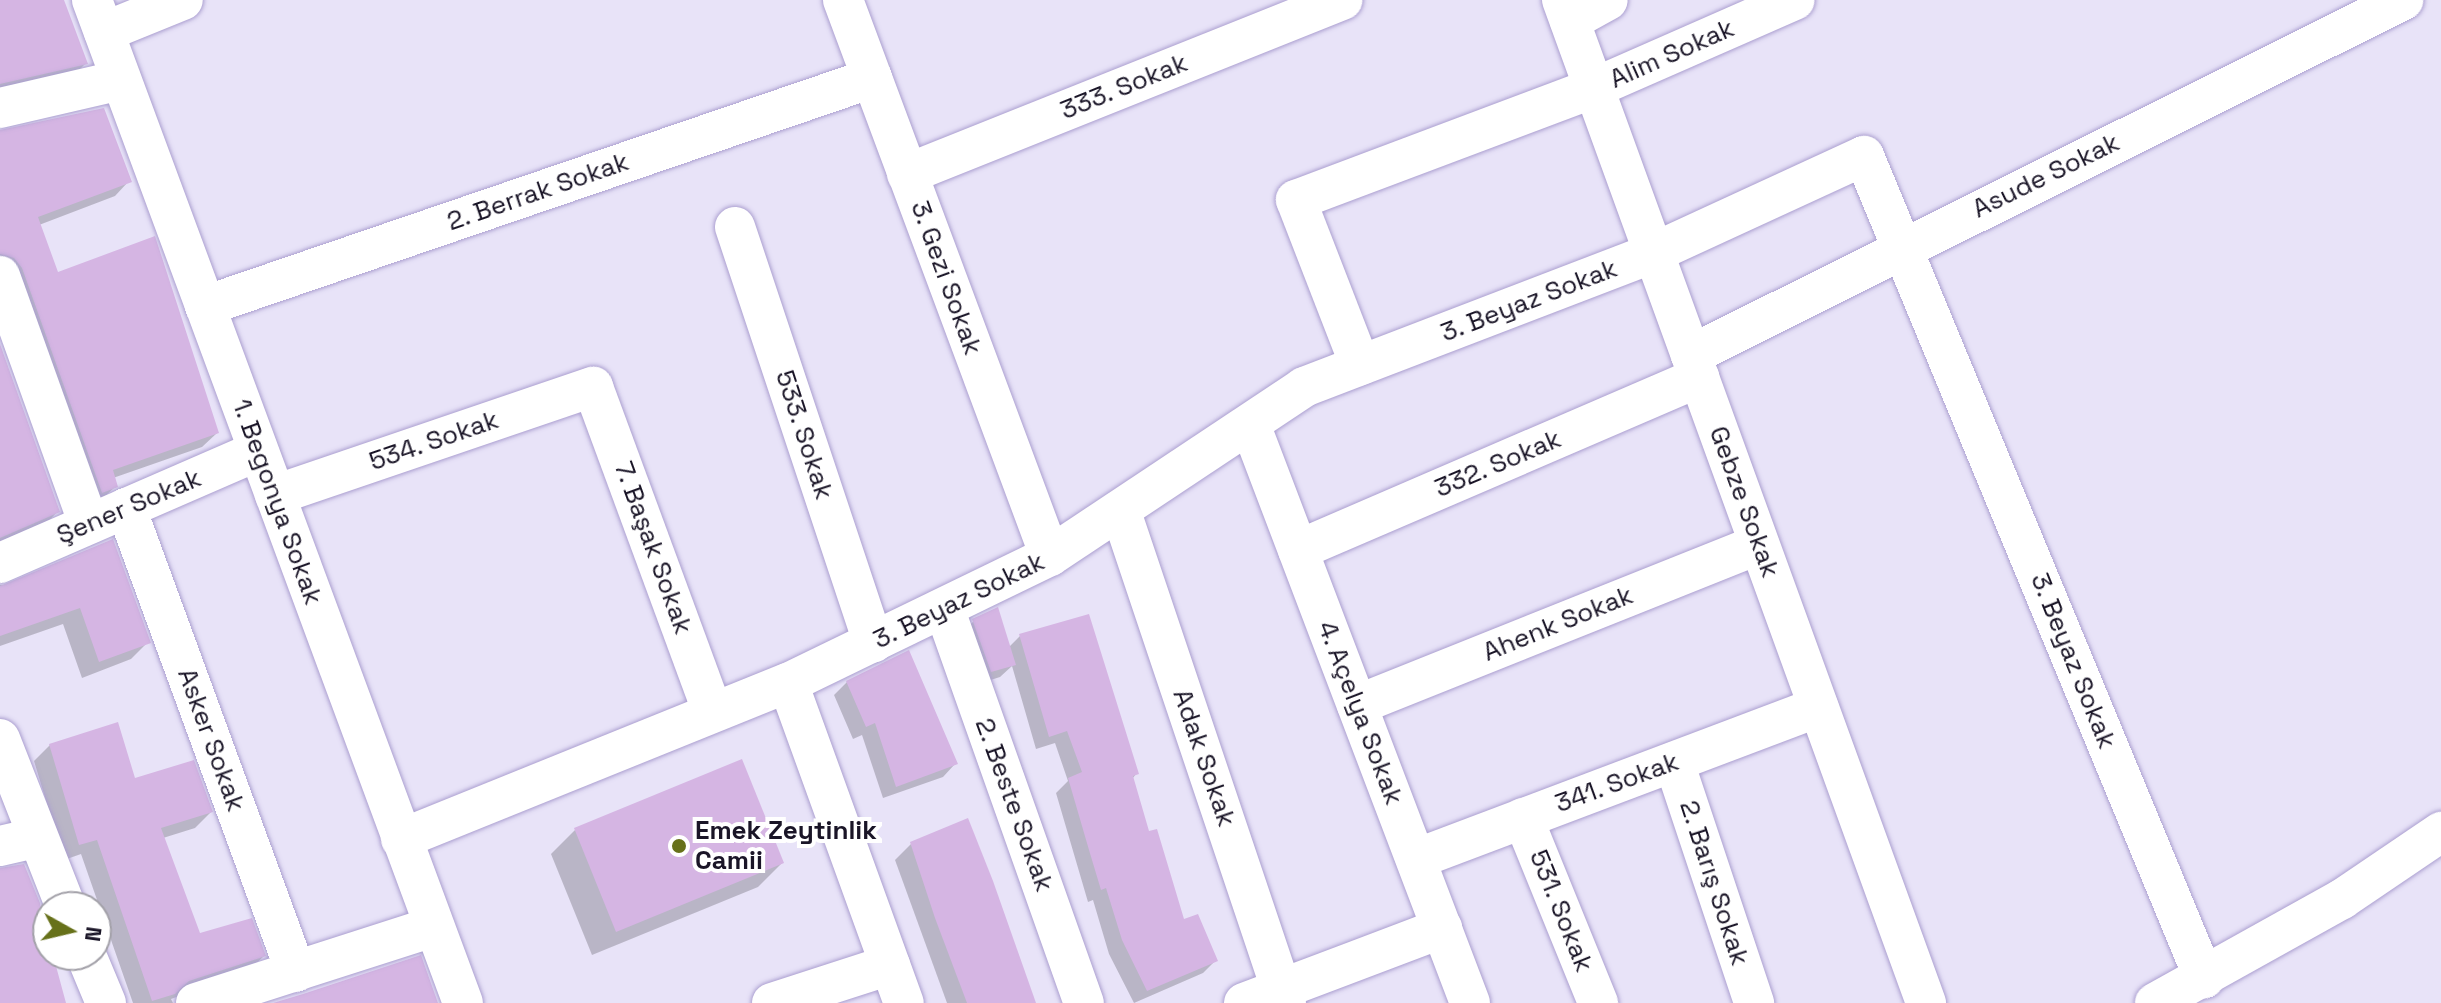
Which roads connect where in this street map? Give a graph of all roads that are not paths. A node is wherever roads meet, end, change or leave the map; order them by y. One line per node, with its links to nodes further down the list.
1 (183, 0): 8 (street)
2 (843, 0): 9 (street, 3. Gezi Sokak)
3 (1342, 0): 13 (street, 333. Sokak)
4 (1608, 0): 7 (street)
5 (1794, 0): 11 (street, Alim Sokak)
6 (2403, 0): 15 (street, Asude Sokak)
7 (1566, 11): 11 (street, Gebze Sokak)
8 (98, 16): 10 (street, 1. Begonya Sokak)
9 (872, 78): 13 (street, 3. Gezi Sokak); 18 (street, 2. Berrak Sokak)
10 (121, 80): 12 (street); 18 (street, 1. Begonya Sokak)
11 (1594, 88): 16 (street, Gebze Sokak); 19 (street, Alim Sokak)
12 (0, 108)
13 (907, 174): 30 (street, 3. Gezi Sokak)
14 (735, 227): 33 (street, 533. Sokak)
15 (1902, 247): 16 (street, 3. Beyaz Sokak); 20 (street, Asude Sokak); 51 (street, 3. Beyaz Sokak)
16 (1653, 253): 19 (street, 3. Beyaz Sokak); 20 (street, Gebze Sokak)
17 (0, 276): 27 (street)
18 (205, 306): 23 (street, 1. Begonya Sokak)
19 (1360, 365): 22 (street, 3. Beyaz Sokak)
20 (1695, 366): 28 (street, Gebze Sokak); 29 (street, 332. Sokak)
21 (593, 387): 24 (street, 534. Sokak); 37 (street, 7. Başak Sokak)
22 (1250, 424): 26 (street, 3. Beyaz Sokak); 29 (street, 4. Açelya Sokak)
23 (258, 451): 24 (street, 1. Begonya Sokak); 25 (street, Şener Sokak)
24 (275, 495): 42 (street, 1. Begonya Sokak)
25 (126, 508): 27 (street, Şener Sokak); 50 (street, Asker Sokak)
26 (1121, 512): 30 (street, 3. Beyaz Sokak); 52 (street, Adak Sokak)
27 (89, 524): 31 (street, Şener Sokak)
28 (1759, 544): 35 (street, Ahenk Sokak); 36 (street, Gebze Sokak)
29 (1298, 550): 35 (street, 4. Açelya Sokak)
30 (1050, 556): 32 (street, 3. Beyaz Sokak)
31 (0, 563)
32 (944, 608): 33 (street, 3. Beyaz Sokak); 58 (street, 2. Beste Sokak)
33 (873, 643): 34 (street, 3. Beyaz Sokak)
34 (788, 683): 37 (street, 3. Beyaz Sokak); 48 (street)
35 (1357, 705): 44 (street, 4. Açelya Sokak)
36 (1818, 707): 39 (street, 341. Sokak); 63 (street, Gebze Sokak)
37 (712, 710): 42 (street, 3. Beyaz Sokak)
38 (0, 739): 43 (street)
39 (1674, 762): 40 (street, 341. Sokak); 62 (street, 2. Barış Sokak)
40 (1523, 818): 44 (street, 341. Sokak); 61 (street, 531. Sokak)
41 (2441, 832): 51 (street)
42 (401, 839): 46 (street, 1. Begonya Sokak)
43 (18, 842): 45 (street)
44 (1416, 859): 47 (street, 4. Açelya Sokak)
45 (54, 891)
46 (433, 927): 50 (street); 55 (street, 1. Begonya Sokak)
47 (1442, 928): 52 (street); 60 (street, 4. Açelya Sokak)
48 (890, 965): 56 (street); 57 (street)
49 (93, 971): 53 (street)
50 (296, 972): 54 (street)
51 (2204, 978): 64 (street)
52 (1284, 996): 59 (street)
53 (106, 1003)
54 (196, 1003)
55 (463, 1003)
56 (772, 1003)
57 (904, 1003)
58 (1084, 1003)
59 (1244, 1003)
60 (1470, 1003)
61 (1598, 1003)
62 (1754, 1003)
63 (1926, 1003)
64 (2155, 1003)

